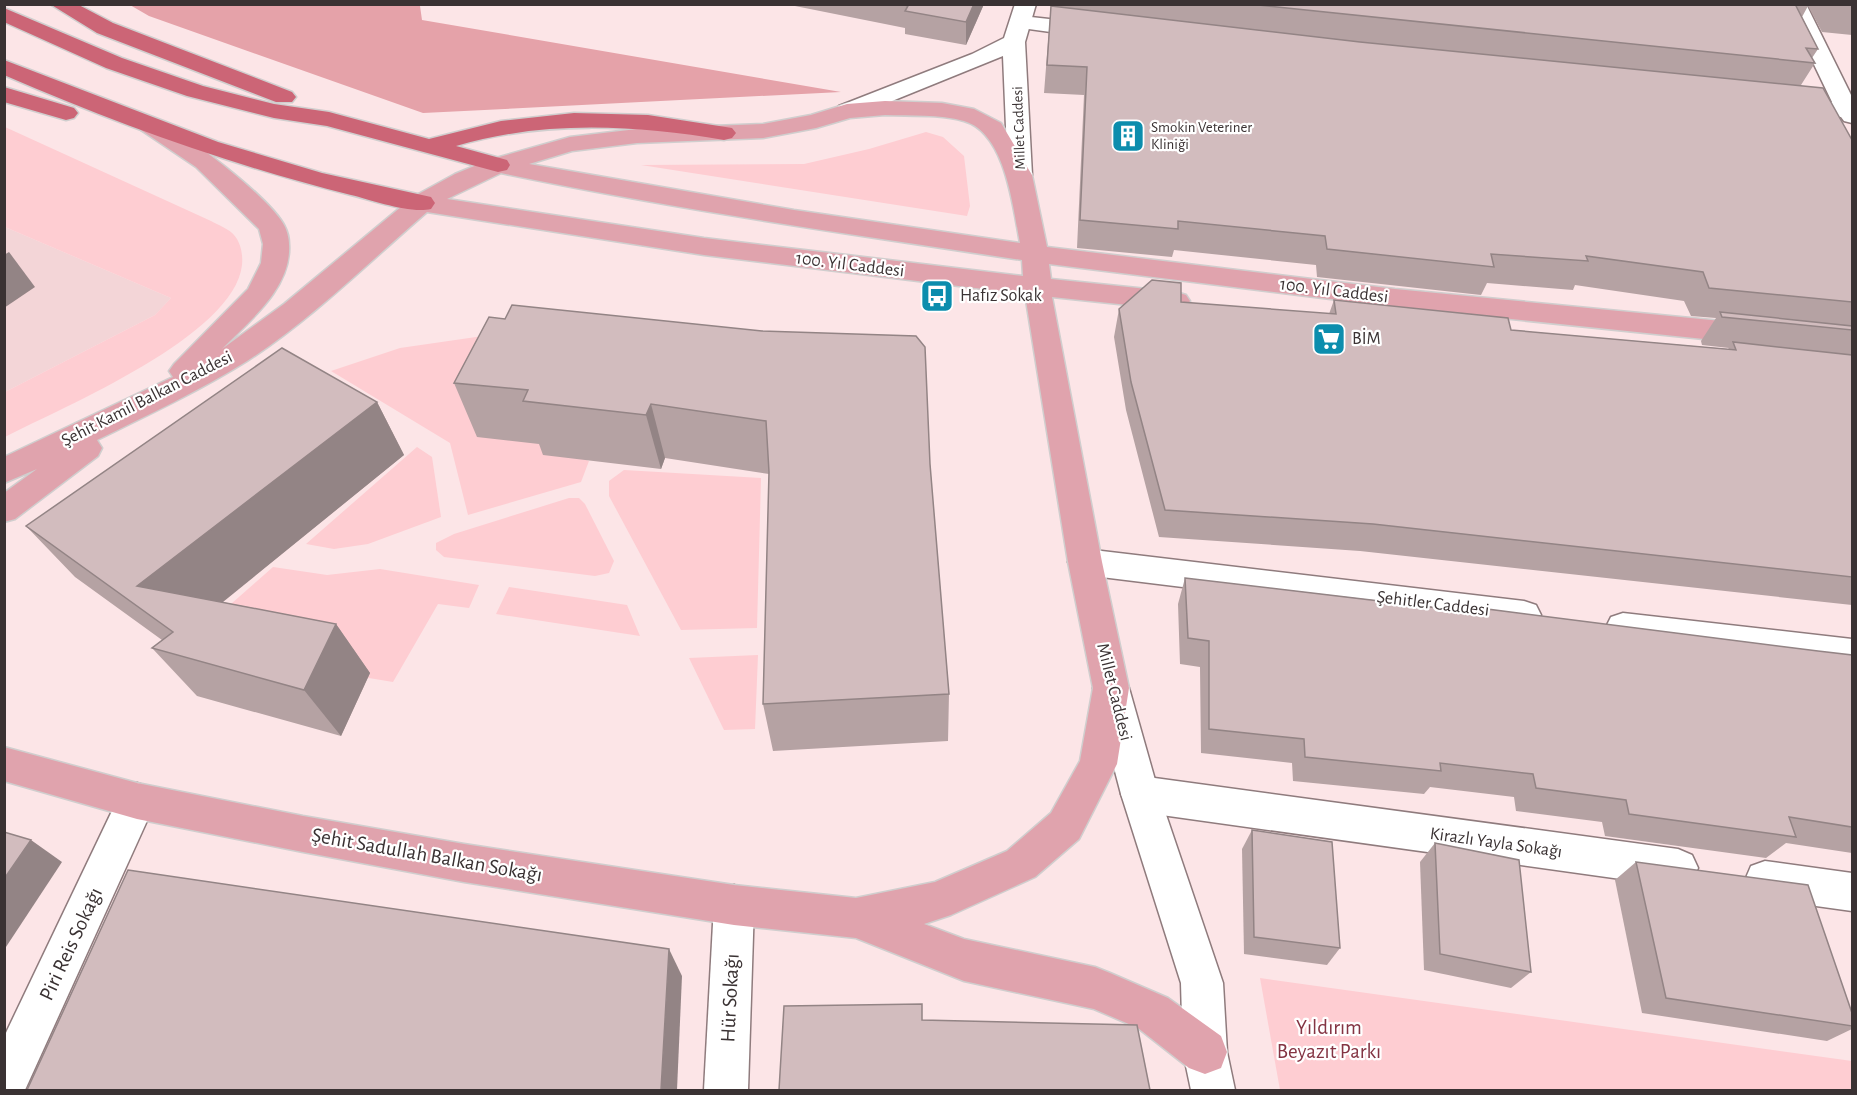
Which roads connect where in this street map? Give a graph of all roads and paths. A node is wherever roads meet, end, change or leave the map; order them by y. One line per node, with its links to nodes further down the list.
1 (60, 4): 11 (highway)
2 (1795, 4): 10 (street)
3 (4, 14): 11 (highway)
4 (1022, 16): 5 (street); 9 (street); 16 (street, Millet Caddesi)
5 (1116, 33)
6 (4, 67): 12 (highway)
7 (4, 94): 12 (highway)
8 (1767, 102): 10 (street)
9 (847, 111): 13 (main road, Şehit Kamil Balkan Caddesi); 16 (main road, Şehit Kamil Balkan Caddesi)
10 (1851, 113)
11 (329, 119): 14 (highway)
12 (146, 123): 17 (highway); 22 (main road)
13 (724, 133): 14 (highway); 15 (main road, Şehit Kamil Balkan Caddesi)
14 (427, 147): 15 (highway)
15 (498, 165): 17 (main road, Şehit Kamil Balkan Caddesi); 18 (main road, 100. Yıl Caddesi)
16 (1020, 175): 18 (main road, Millet Caddesi)
17 (422, 204): 19 (main road, 100. Yıl Caddesi); 22 (main road, Şehit Kamil Balkan Caddesi)
18 (1035, 253): 19 (main road, Millet Caddesi); 21 (main road, 100. Yıl Caddesi)
19 (1036, 286): 20 (main road, 100. Yıl Caddesi); 25 (main road, Millet Caddesi)
20 (1202, 304)
21 (1782, 337)
22 (160, 397): 23 (main road, Şehit Kamil Balkan Caddesi); 24 (main road)
23 (4, 471)
24 (4, 510)
25 (1085, 562): 26 (street, Şehitler Caddesi); 29 (main road, Millet Caddesi)
26 (1557, 619)
27 (1593, 623): 28 (street)
28 (1852, 654)
29 (1112, 688): 31 (street, Millet Caddesi); 35 (main road, Şehit Sadullah Balkan Sokağı)
30 (4, 764): 32 (main road, Şehit Sadullah Balkan Sokağı)
31 (1140, 794): 33 (street, Kirazlı Yayla Sokağı); 36 (street, Millet Caddesi)
32 (137, 801): 34 (main road, Şehit Sadullah Balkan Sokağı); 37 (street, Piri Reis Sokağı)
33 (1852, 892)
34 (734, 905): 35 (main road, Şehit Sadullah Balkan Sokağı); 38 (street, Hür Sokağı)
35 (856, 918): 36 (main road, Şehit Sadullah Balkan Sokağı)
36 (1209, 1071)
37 (4, 1087)
38 (726, 1090)

